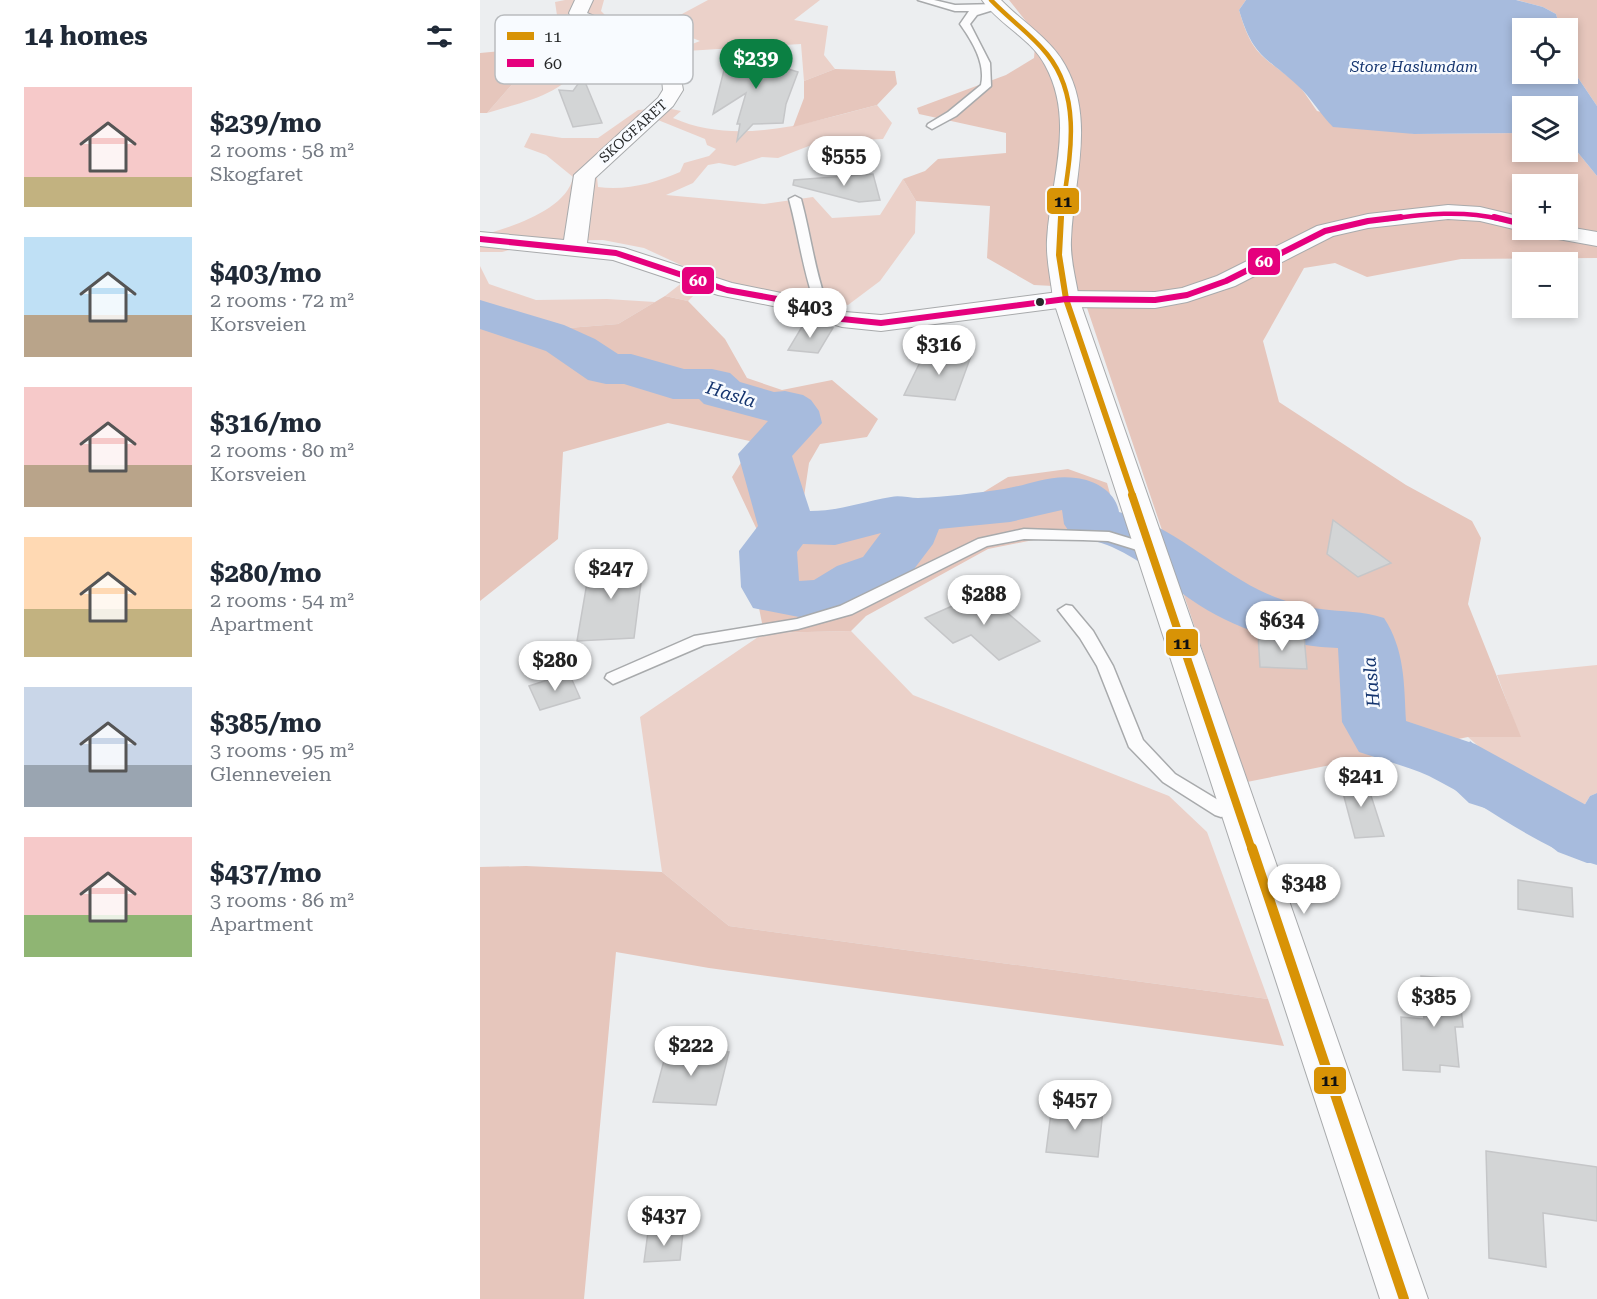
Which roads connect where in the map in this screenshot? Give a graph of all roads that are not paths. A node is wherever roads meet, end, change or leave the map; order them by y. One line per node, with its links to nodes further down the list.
1 (584, 0): 4 (street, SKOGFARET)
2 (923, 0): 3 (lane)
3 (990, 6): 6 (lane); 13 (street)
4 (579, 15)
5 (672, 84): 12 (street, SKOGFARET)
6 (932, 126)
7 (795, 199): 14 (lane)
8 (1512, 222): 13 (street)
9 (1578, 236): 11 (street)
10 (480, 239): 12 (street)
11 (1597, 239)
12 (575, 247): 14 (street)
13 (1066, 299): 14 (street); 15 (street)
14 (811, 307)
15 (1150, 549): 17 (lane); 18 (street)
16 (1066, 610): 18 (lane)
17 (613, 678)
18 (1236, 806): 19 (street)
19 (1404, 1299)

